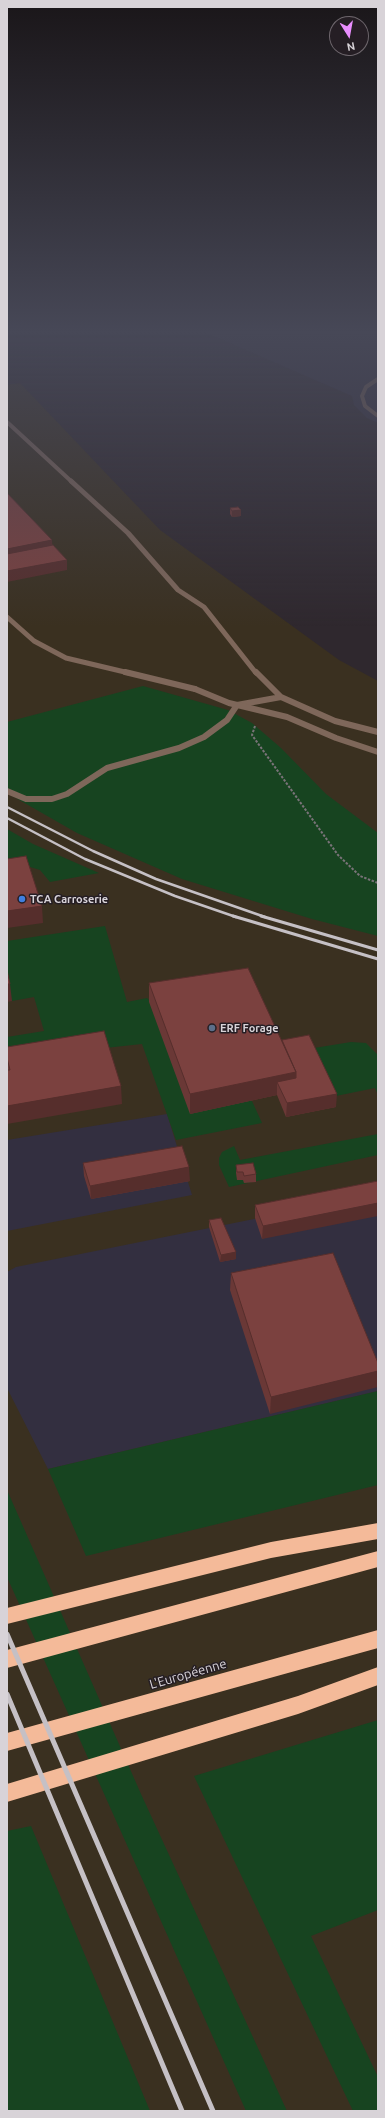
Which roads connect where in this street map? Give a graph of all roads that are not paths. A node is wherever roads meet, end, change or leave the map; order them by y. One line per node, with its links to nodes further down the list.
1 (14, 429): 3 (street)
2 (7, 617): 4 (street)
3 (281, 697): 4 (street); 5 (street)
4 (240, 706): 6 (street); 7 (street)
5 (378, 732)
6 (378, 752)
7 (7, 791)
8 (378, 1531): 10 (highway)
9 (378, 1559): 12 (highway)
10 (7, 1616)
11 (378, 1639): 14 (highway, L'Européenne)
12 (7, 1659)
13 (378, 1676): 15 (highway)
14 (7, 1742)
15 (7, 1793)

